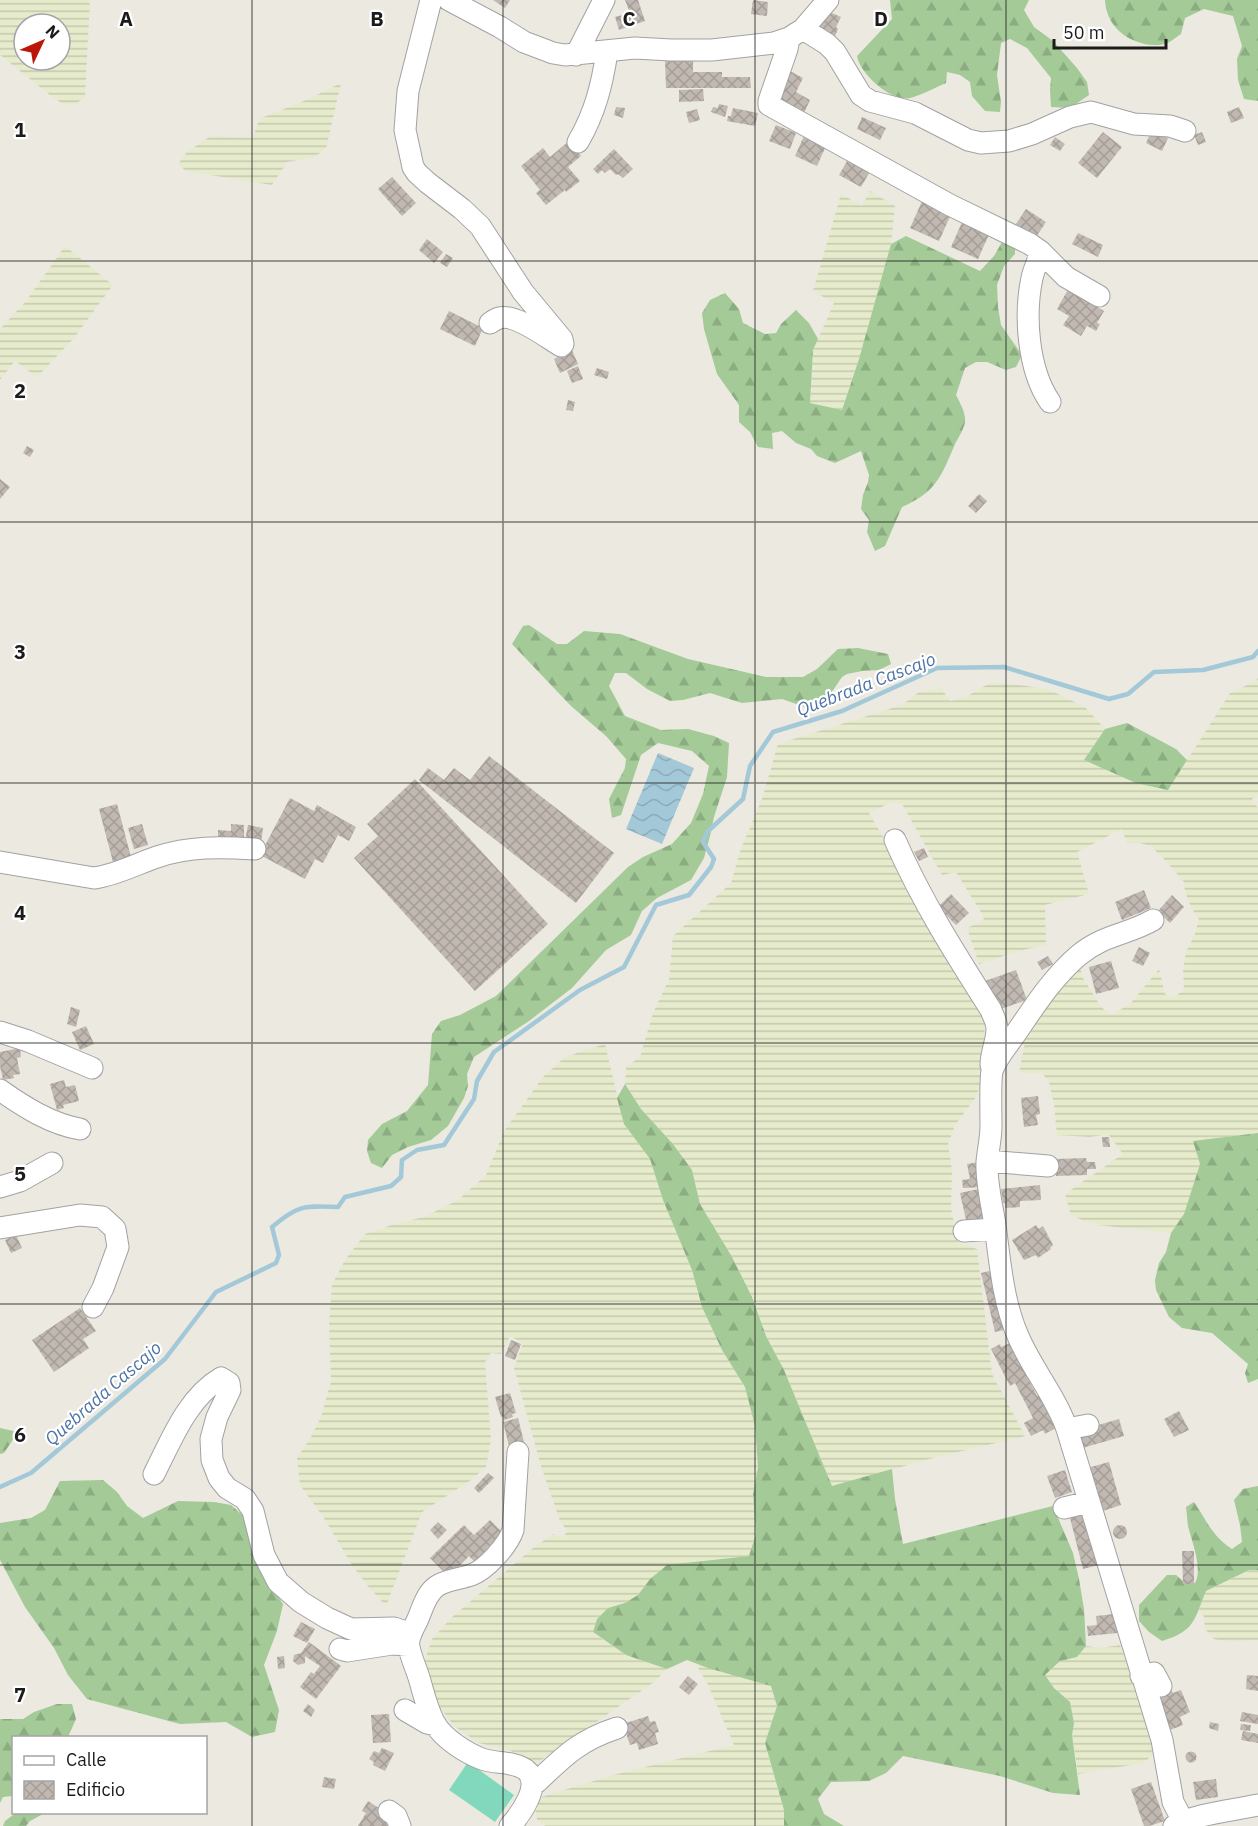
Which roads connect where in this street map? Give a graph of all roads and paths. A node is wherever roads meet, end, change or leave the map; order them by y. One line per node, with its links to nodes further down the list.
1 (431, 0): 12 (street)
2 (449, 0): 7 (street)
3 (604, 0): 7 (street)
4 (828, 0): 5 (street)
5 (796, 34): 6 (street); 8 (street); 10 (street)
6 (607, 52): 7 (street); 9 (street)
7 (576, 55)
8 (1185, 131)
9 (578, 142)
10 (1040, 251): 11 (street); 13 (street)
11 (1099, 296)
12 (490, 323)
13 (1050, 402)
14 (895, 840): 20 (street)
15 (255, 849): 16 (street)
16 (0, 862)
17 (1153, 920): 20 (street)
18 (0, 1032): 19 (street)
19 (92, 1068)
20 (992, 1071): 23 (street)
21 (0, 1090): 22 (street)
22 (80, 1129)
23 (987, 1161): 25 (street); 28 (street)
24 (52, 1163): 26 (street)
25 (1048, 1166)
26 (0, 1187)
27 (0, 1228): 30 (street)
28 (995, 1228): 29 (street); 33 (street)
29 (964, 1232)
30 (93, 1307)
31 (518, 1452): 35 (street)
32 (154, 1474): 35 (street)
33 (1089, 1502): 34 (street); 37 (street)
34 (1064, 1508)
35 (409, 1639): 36 (street); 40 (street)
36 (340, 1649)
37 (1141, 1676): 38 (street); 44 (street)
38 (1161, 1686)
39 (405, 1710): 40 (street)
40 (436, 1725): 42 (street)
41 (617, 1728): 42 (street)
42 (532, 1784): 45 (street)
43 (1258, 1805): 44 (street)
44 (1179, 1824)
45 (510, 1826)

